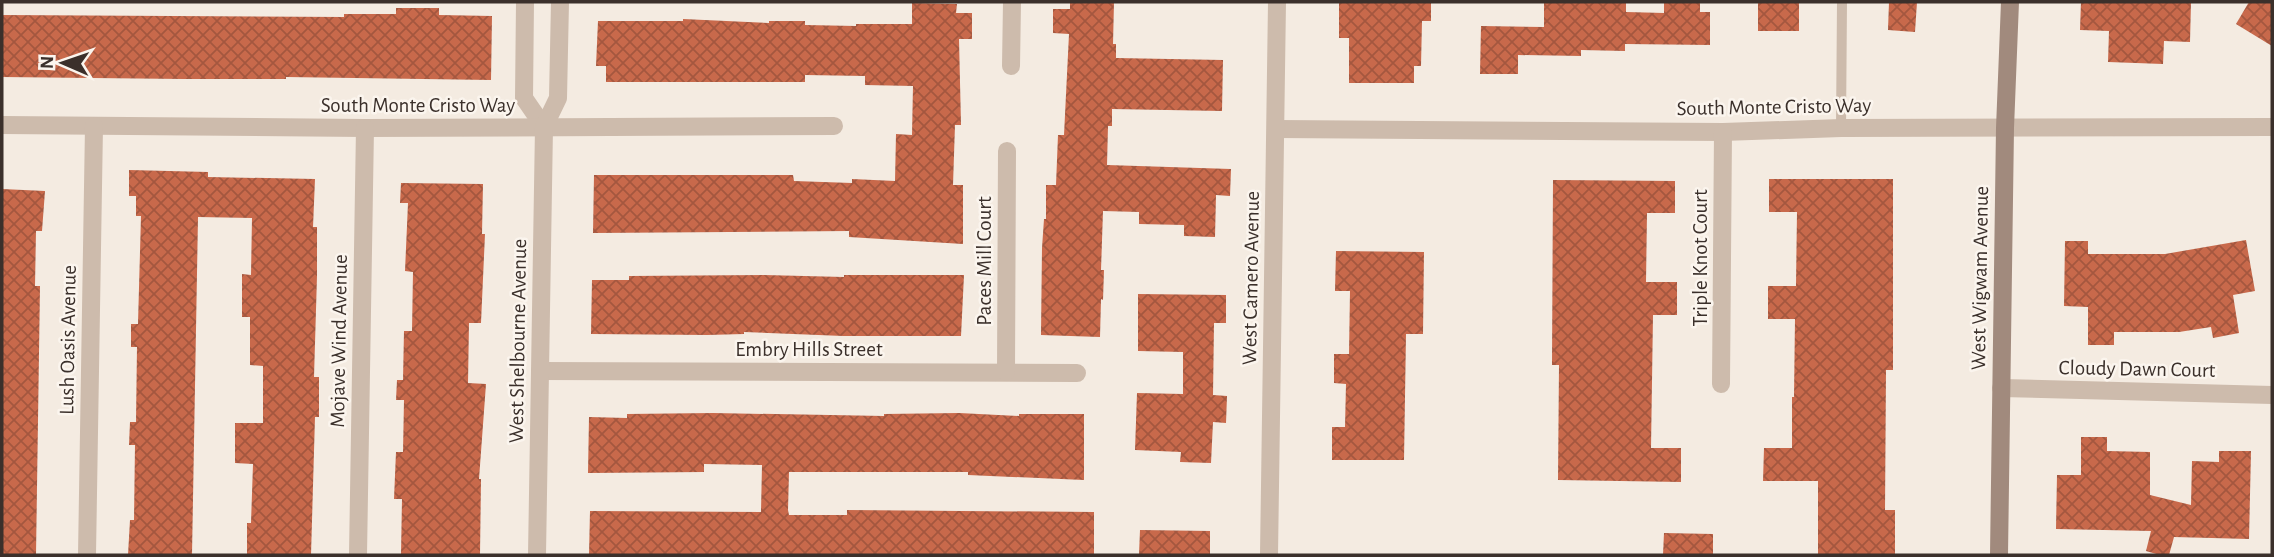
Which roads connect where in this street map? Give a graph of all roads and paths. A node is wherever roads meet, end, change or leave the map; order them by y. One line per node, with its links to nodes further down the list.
1 (525, 2): 11 (street)
2 (560, 2): 11 (street, West Shelbourne Avenue)
3 (1012, 2): 7 (street)
4 (1277, 2): 16 (street, West Camero Avenue)
5 (1842, 2): 14 (lane)
6 (2010, 2): 15 (street, West Wigwam Avenue)
7 (1011, 66)
8 (2, 125): 9 (street, South Monte Cristo Way)
9 (94, 126): 13 (street, South Monte Cristo Way); 25 (street, Lush Oasis Avenue)
10 (834, 126): 11 (street, South Monte Cristo Way)
11 (544, 127): 13 (street, South Monte Cristo Way); 19 (street, West Shelbourne Avenue)
12 (2272, 127): 15 (street, South Monte Cristo Way)
13 (365, 128): 26 (street, Mojave Wind Avenue)
14 (1841, 128): 15 (street, South Monte Cristo Way); 17 (street, South Monte Cristo Way)
15 (2005, 128): 23 (street, West Wigwam Avenue)
16 (1276, 129): 17 (street, South Monte Cristo Way); 28 (street, West Camero Avenue)
17 (1723, 132): 22 (street, Triple Knot Court)
18 (1007, 151): 20 (street, Paces Mill Court)
19 (540, 371): 20 (street, Embry Hills Street); 27 (street, West Shelbourne Avenue)
20 (1006, 372): 21 (street, Embry Hills Street)
21 (1077, 373)
22 (1721, 384)
23 (2001, 388): 24 (street, Cloudy Dawn Court); 29 (street, West Wigwam Avenue)
24 (2272, 395)
25 (87, 555)
26 (358, 555)
27 (537, 555)
28 (1269, 555)
29 (1999, 555)

